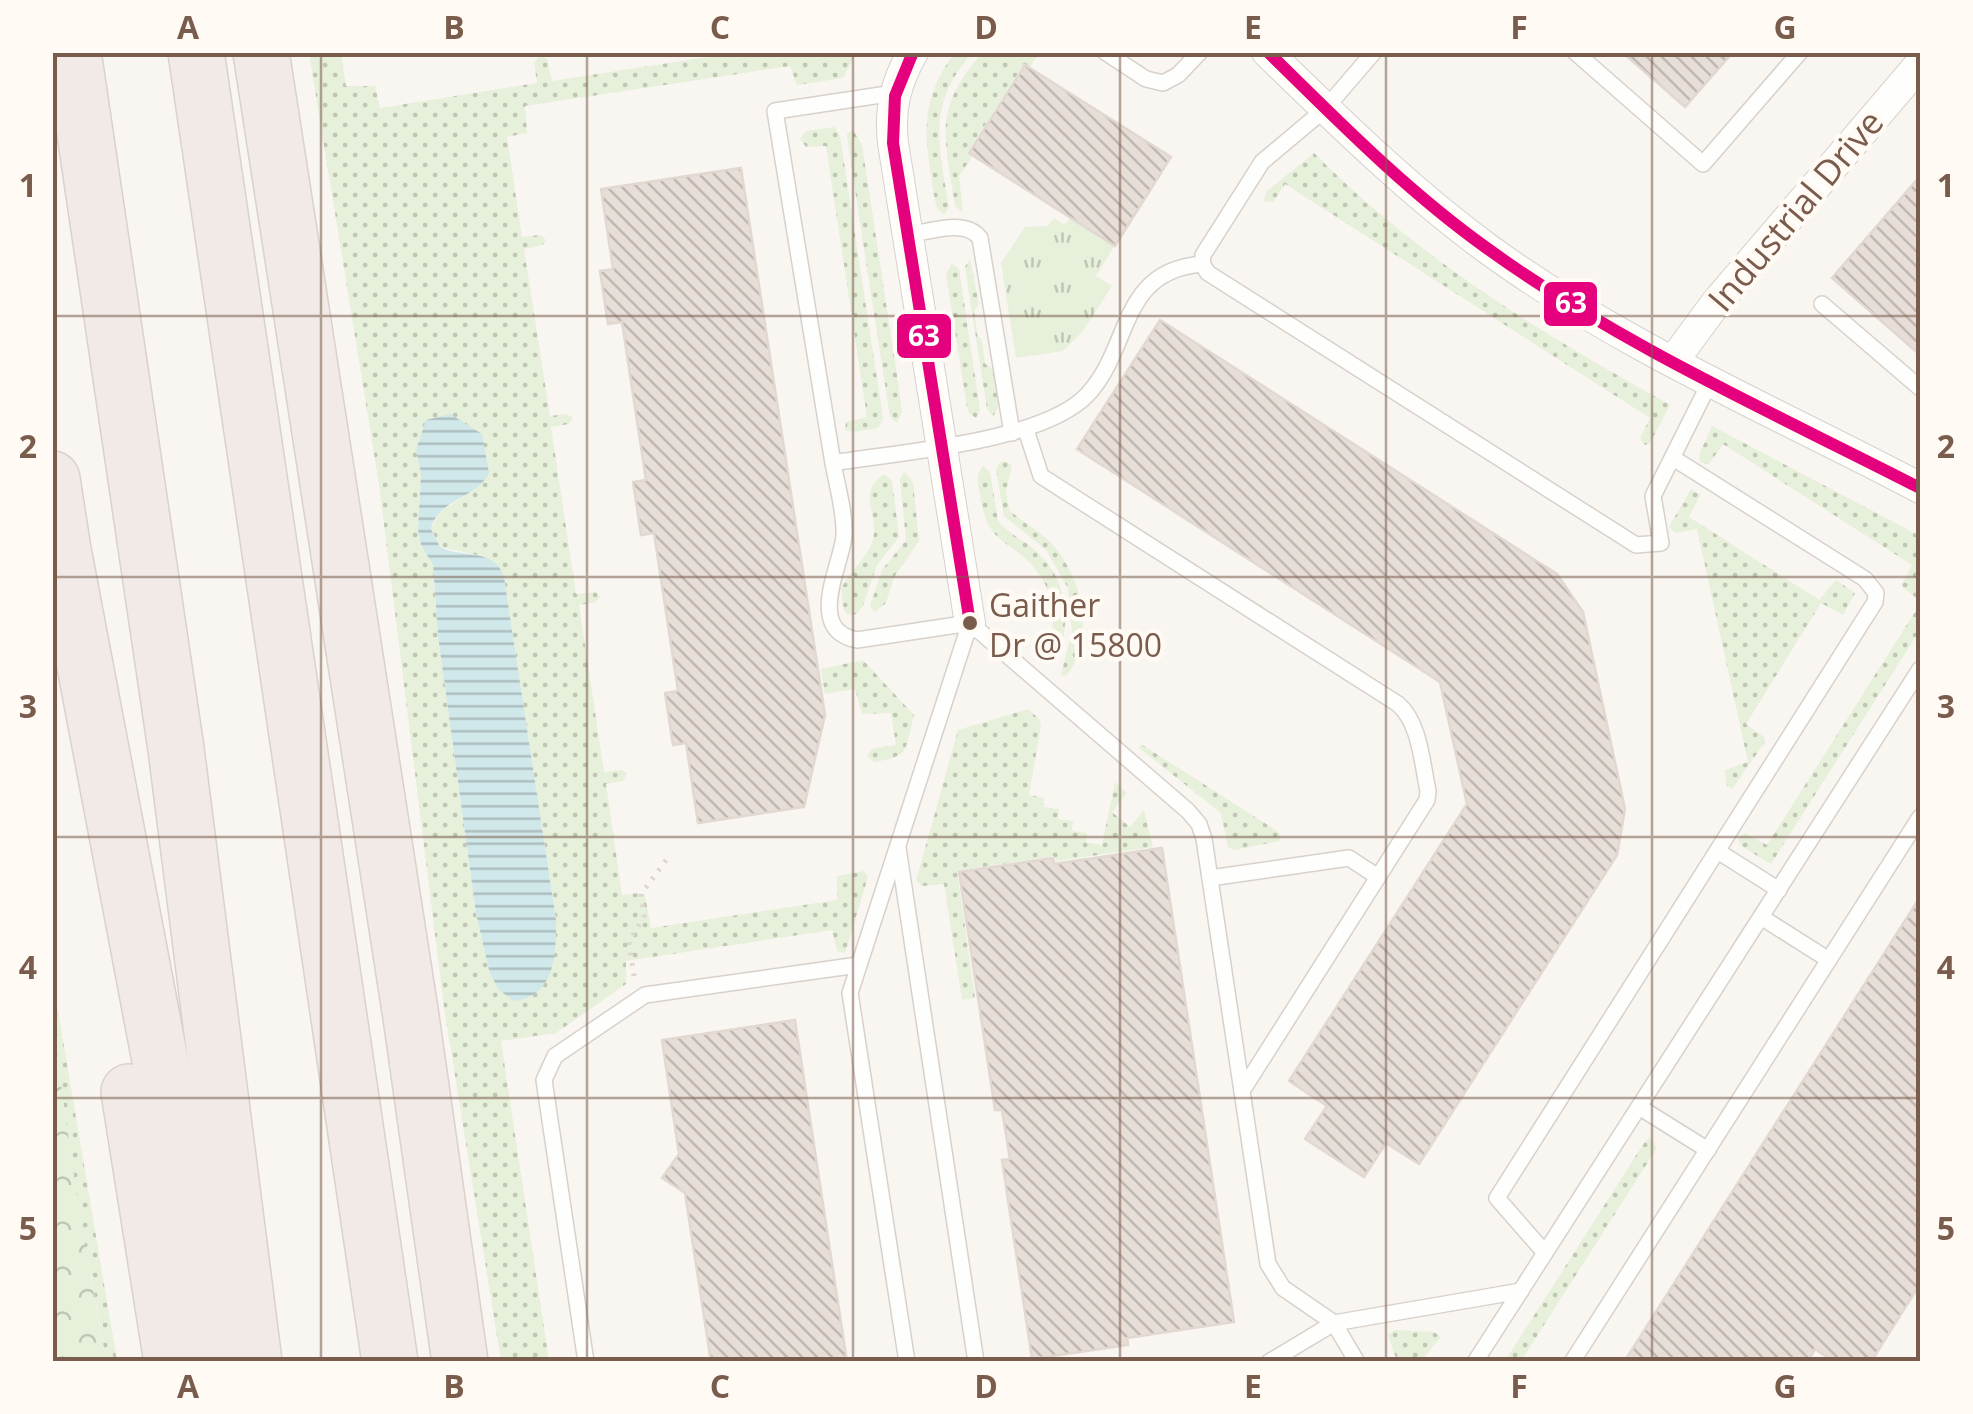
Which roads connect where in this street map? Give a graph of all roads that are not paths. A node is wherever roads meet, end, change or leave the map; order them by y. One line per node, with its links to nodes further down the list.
1 (73, 52): 46 (highway)
2 (196, 52): 47 (highway)
3 (260, 52): 48 (highway)
4 (913, 52): 12 (street)
5 (1106, 52): 6 (lane)
6 (1200, 52)
7 (1266, 52): 13 (street)
8 (1374, 52): 13 (lane)
9 (1575, 52): 10 (lane)
10 (1800, 52)
11 (1920, 64): 17 (street, Industrial Drive)
12 (894, 93): 14 (street); 23 (lane)
13 (1325, 108): 15 (lane); 17 (street)
14 (906, 235): 20 (lane); 21 (street)
15 (1202, 264): 20 (lane); 22 (lane)
16 (1822, 304): 19 (lane)
17 (1674, 360): 18 (street)
18 (1711, 380): 22 (lane); 25 (street)
19 (1920, 388)
20 (1019, 432): 21 (lane); 32 (lane)
21 (940, 445): 23 (lane); 27 (street)
22 (1673, 458): 31 (lane)
23 (833, 463): 27 (lane)
24 (52, 479): 45 (highway)
25 (1920, 488)
26 (52, 610): 44 (highway)
27 (970, 623): 30 (lane); 33 (lane)
28 (1920, 669): 34 (lane)
29 (1920, 817): 36 (lane)
30 (898, 844): 37 (lane); 51 (lane)
31 (1719, 852): 34 (lane); 41 (lane)
32 (1378, 877): 33 (lane); 38 (lane)
33 (1210, 878): 38 (lane)
34 (1779, 890): 35 (lane)
35 (1761, 918): 36 (lane); 39 (lane)
36 (1829, 960): 40 (lane)
37 (858, 965): 49 (lane); 50 (lane)
38 (1242, 1091): 43 (lane)
39 (1639, 1107): 40 (lane); 41 (lane)
40 (1708, 1150): 55 (lane)
41 (1545, 1254): 42 (lane)
42 (1521, 1290): 43 (lane); 54 (lane)
43 (1334, 1323): 52 (lane); 53 (lane)
44 (172, 1362)
45 (223, 1362)
46 (254, 1362)
47 (390, 1362)
48 (460, 1362)
49 (586, 1362)
50 (907, 1362)
51 (976, 1362)
52 (1269, 1362)
53 (1357, 1362)
54 (1476, 1362)
55 (1572, 1362)

